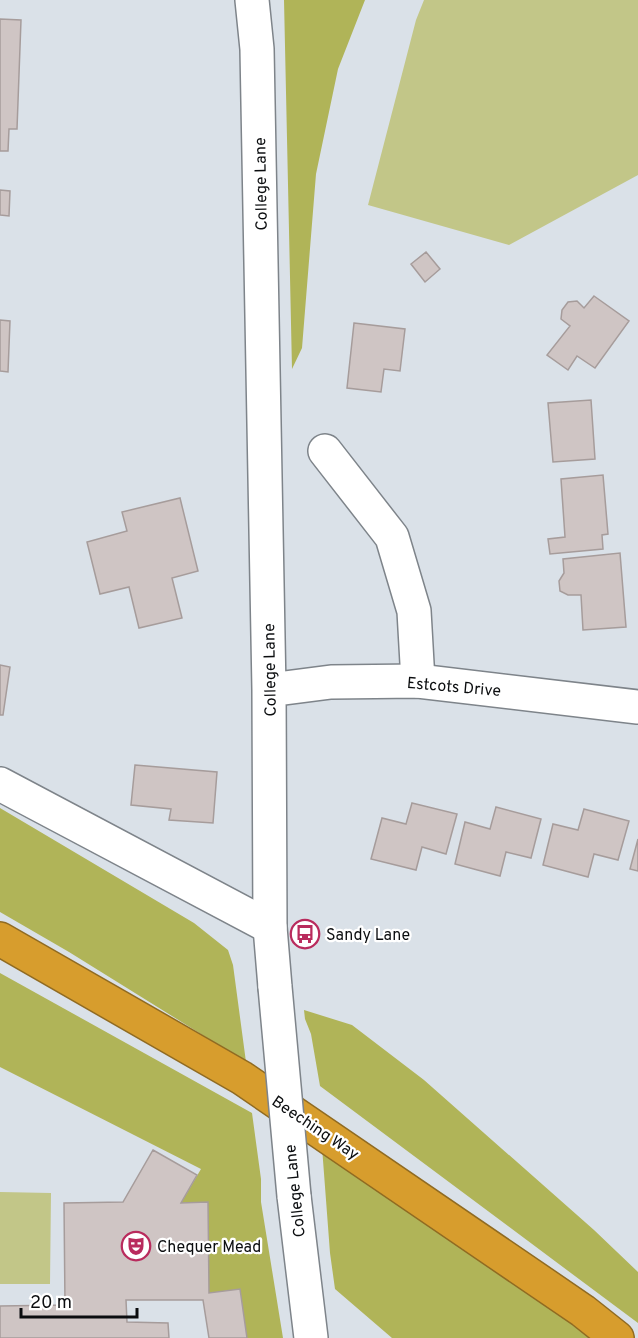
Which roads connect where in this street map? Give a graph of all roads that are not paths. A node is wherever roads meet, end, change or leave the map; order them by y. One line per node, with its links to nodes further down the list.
1 (252, 0): 4 (main road, College Lane)
2 (325, 451): 3 (main road)
3 (418, 681): 4 (main road, Estcots Drive); 5 (main road, Estcots Drive)
4 (269, 690): 7 (main road, College Lane)
5 (638, 707)
6 (0, 784): 7 (main road)
7 (270, 927): 9 (main road, College Lane, bridge)
8 (0, 939): 10 (highway, Beeching Way)
9 (311, 1338)
10 (618, 1338)

